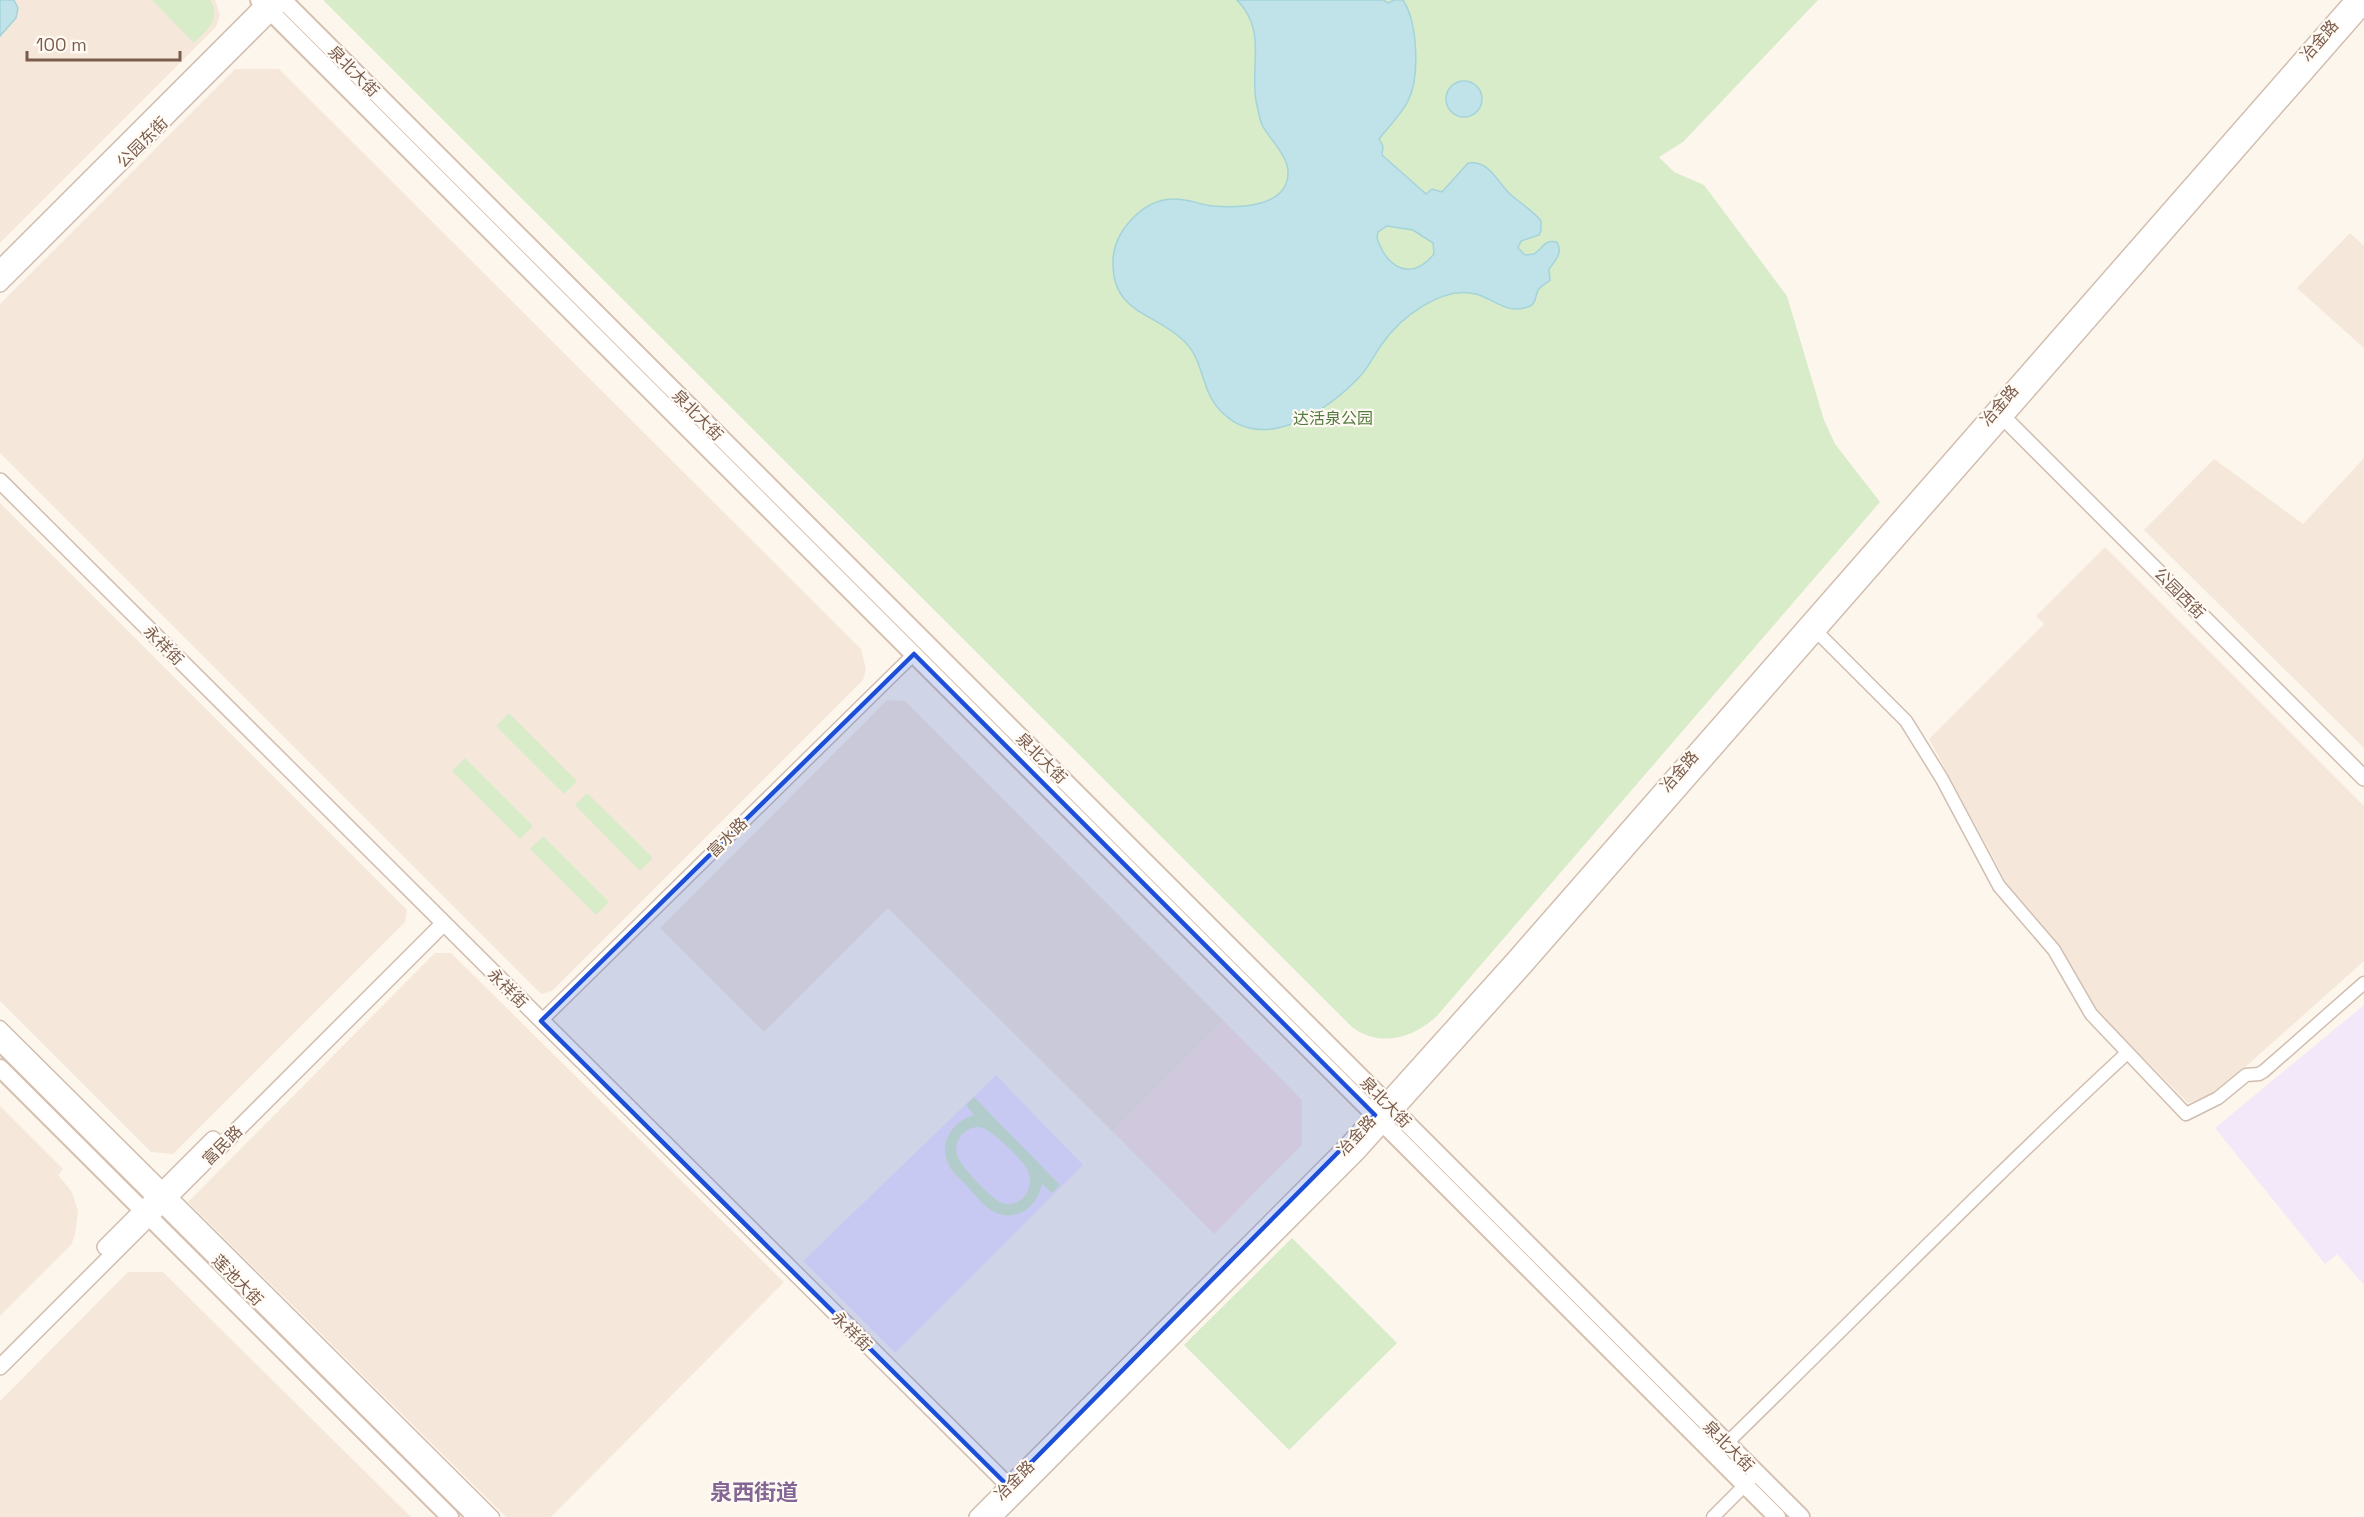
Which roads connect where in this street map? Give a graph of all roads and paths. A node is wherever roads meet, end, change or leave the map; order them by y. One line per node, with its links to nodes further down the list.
1 (2353, 0): 6 (street, 冶金路)
2 (273, 3): 4 (street, 公园东街); 5 (street, 公园东街); 9 (main road, 泉北大街); 18 (main road, 泉北大街)
3 (2364, 6): 6 (street, 冶金路)
4 (0, 268)
5 (0, 284)
6 (1999, 414): 8 (street, 冶金路); 10 (street, 公园西街); 18 (street, 冶金路)
7 (0, 481): 11 (street, 永祥街)
8 (1817, 632): 16 (street); 18 (street, 冶金路)
9 (914, 654): 13 (street, 富水路); 18 (main road, 泉北大街)
10 (2364, 778)
11 (440, 920): 13 (street, 永祥街); 19 (street, 富民路)
12 (2364, 983): 16 (street)
13 (541, 1021): 26 (street, 永祥街)
14 (0, 1027): 19 (street)
15 (0, 1042): 19 (main road, 莲池大街)
16 (2127, 1053): 23 (street)
17 (0, 1068): 20 (main road, 莲池大街)
18 (1385, 1113): 23 (main road, 泉北大街); 25 (main road, 泉北大街); 26 (street, 冶金路)
19 (163, 1197): 20 (street, 富民路); 28 (main road, 莲池大街); 29 (street)
20 (146, 1214): 21 (street, 富民路); 22 (street, 富民路); 27 (main road, 莲池大街)
21 (0, 1352)
22 (0, 1367)
23 (1727, 1443): 24 (main road, 泉北大街)
24 (1757, 1473): 25 (street); 34 (main road, 泉北大街)
25 (1745, 1485): 32 (street); 33 (main road, 泉北大街)
26 (1012, 1490): 30 (street, 冶金路); 31 (street, 冶金路)
27 (450, 1517)
28 (476, 1517)
29 (493, 1517)
30 (977, 1517)
31 (994, 1517)
32 (1713, 1517)
33 (1777, 1517)
34 (1801, 1517)

